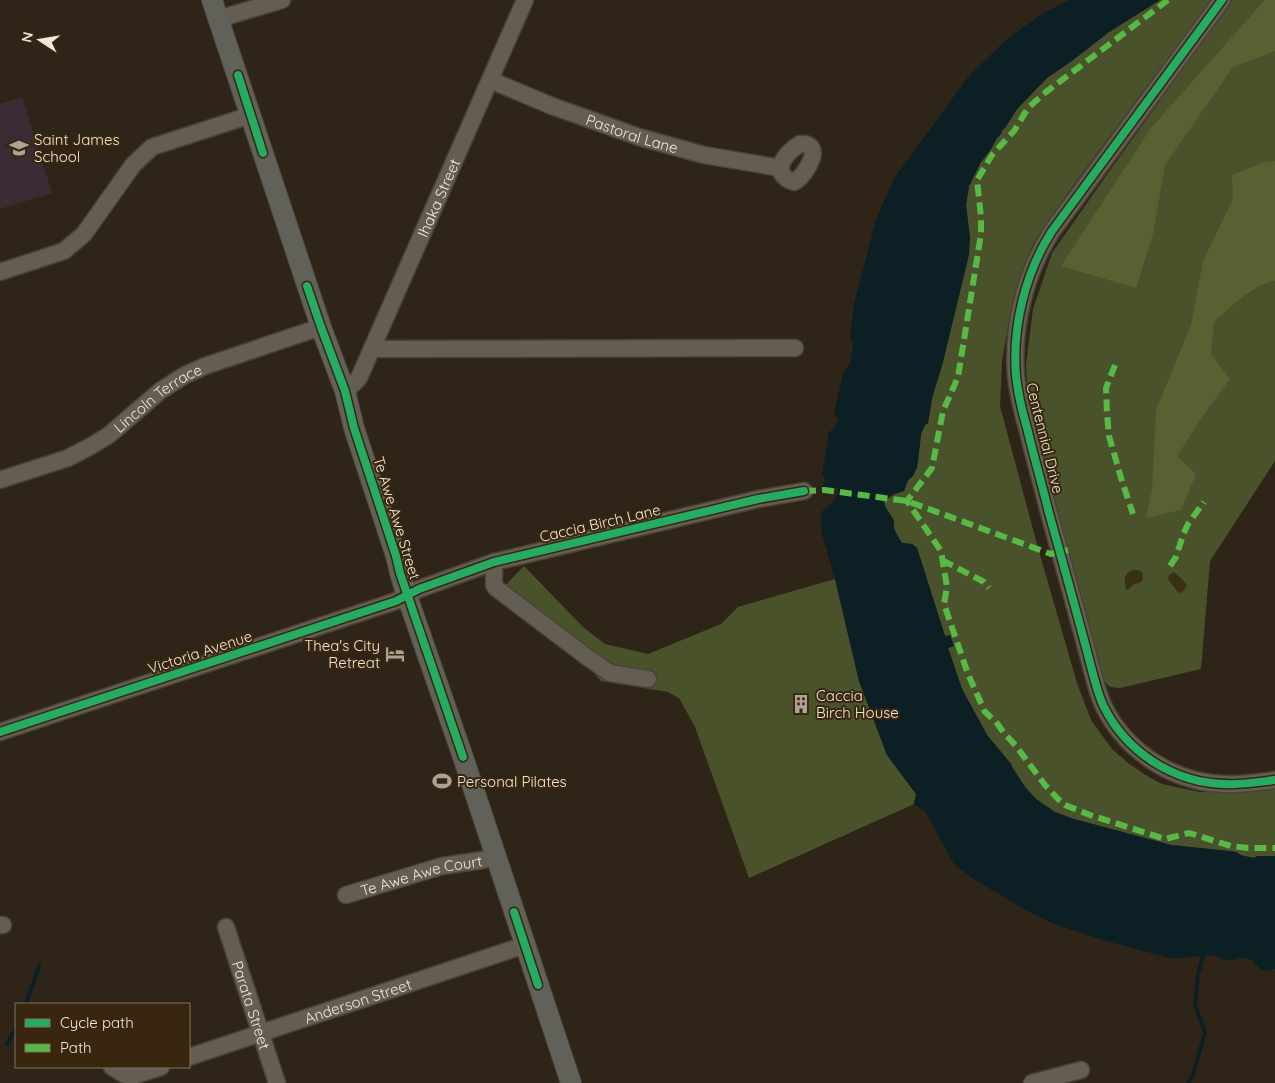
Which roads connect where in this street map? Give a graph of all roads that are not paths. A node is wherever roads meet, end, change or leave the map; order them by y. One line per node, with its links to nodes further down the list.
1 (212, 0): 5 (main road, Te Awe Awe Street)
2 (282, 0): 5 (street)
3 (525, 0): 6 (street, Ihaka Street)
4 (1222, 0): 20 (street, Centennial Drive)
5 (218, 19): 7 (main road, Te Awe Awe Street)
6 (490, 80): 8 (street, Pastoral Lane); 12 (street, Ihaka Street)
7 (251, 115): 9 (street); 10 (main road, Te Awe Awe Street)
8 (780, 168)
9 (0, 272)
10 (321, 327): 13 (main road, Te Awe Awe Street); 14 (street, Lincoln Terrace)
11 (796, 348): 12 (street)
12 (372, 349): 13 (street, Ihaka Street)
13 (345, 391): 17 (main road, Te Awe Awe Street)
14 (0, 480)
15 (804, 491): 16 (street, Caccia Birch Lane)
16 (494, 562): 17 (street, Caccia Birch Lane); 18 (street)
17 (407, 596): 19 (street, Victoria Avenue); 21 (main road, Te Awe Awe Street)
18 (648, 679)
19 (0, 732)
20 (1275, 780)
21 (496, 857): 22 (street, Te Awe Awe Court); 24 (main road, Te Awe Awe Street)
22 (346, 895)
23 (226, 927): 25 (street, Parata Street)
24 (525, 945): 25 (street, Anderson Street); 31 (main road, Te Awe Awe Street)
25 (261, 1033): 26 (street, Anderson Street); 30 (street, Parata Street)
26 (190, 1057)
27 (114, 1068): 28 (street)
28 (158, 1068)
29 (1081, 1070): 32 (street)
30 (278, 1083)
31 (571, 1083)
32 (1032, 1083)

